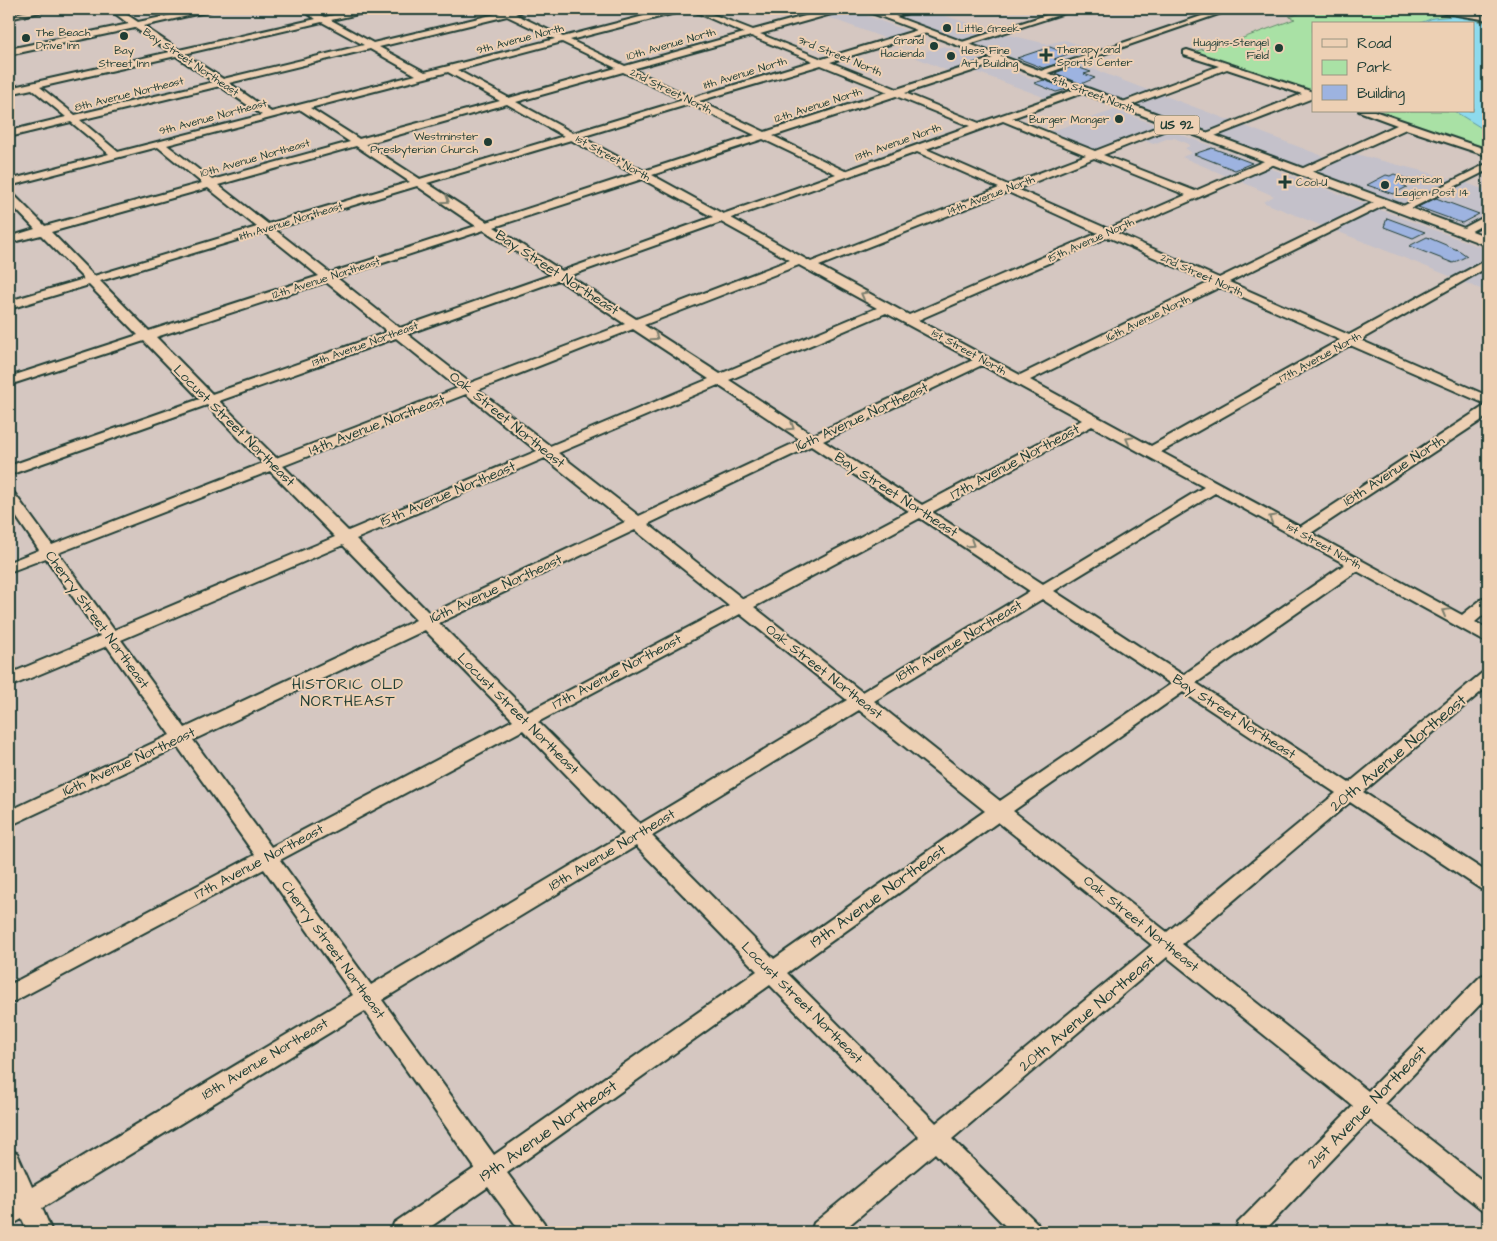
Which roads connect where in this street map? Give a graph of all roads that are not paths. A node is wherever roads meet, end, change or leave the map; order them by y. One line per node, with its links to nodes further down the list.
1 (49, 9): 17 (street)
2 (113, 9): 21 (street, Bay Street Northeast)
3 (210, 9): 21 (street)
4 (305, 9): 20 (street)
5 (369, 9): 20 (street)
6 (525, 9): 16 (street, 8th Avenue Northeast)
7 (680, 9): 24 (street, 9th Avenue North)
8 (694, 9): 23 (street, 3rd Street North)
9 (839, 9): 23 (street, 10th Avenue North)
10 (866, 9): 18 (main road, 4th Street North / US 92)
11 (916, 9): 18 (street)
12 (1073, 9): 25 (street)
13 (1229, 9): 35 (street)
14 (1433, 9): 15 (street)
15 (1457, 10): 19 (street)
16 (503, 11): 24 (street, 2nd Street North); 26 (street, 8th Avenue Northeast)
17 (9, 17)
18 (888, 17): 22 (main road, 4th Street North / US 92)
19 (1488, 18)
20 (323, 19): 26 (street); 28 (street)
21 (137, 25): 27 (street); 28 (street, Bay Street Northeast)
22 (924, 31): 25 (main road, 4th Street North / US 92); 31 (street, 11th Avenue North)
23 (752, 33): 31 (street, 3rd Street North); 34 (street, 10th Avenue North)
24 (562, 39): 33 (street, 9th Avenue North); 34 (street, 2nd Street North)
25 (960, 44): 30 (main road, 4th Street North / US 92)
26 (371, 46): 36 (street); 37 (street, 8th Avenue Northeast)
27 (9, 52)
28 (177, 53): 37 (street, Bay Street Northeast); 38 (street)
29 (1187, 53): 32 (street)
30 (1000, 59): 35 (main road, 4th Street North / US 92); 41 (street, 12th Avenue North)
31 (821, 62): 41 (street, 3rd Street North); 44 (street, 11th Avenue North)
32 (1228, 66): 42 (street); 45 (street)
33 (449, 69): 36 (street, 9th Avenue North); 43 (street, 1st Street North)
34 (624, 69): 43 (street, 10th Avenue North); 44 (street, 2nd Street North)
35 (1039, 73): 39 (main road, 4th Street North / US 92)
36 (423, 76): 46 (street, 9th Avenue Northeast)
37 (221, 83): 48 (street, Bay Street Northeast); 50 (street, 8th Avenue Northeast)
38 (34, 86): 40 (street); 50 (street)
39 (1082, 90): 45 (main road, 4th Street North / US 92); 49 (street, 13th Avenue North)
40 (9, 91)
41 (896, 92): 52 (street, 3rd Street North); 56 (street, 12th Avenue North)
42 (1312, 94): 57 (street)
43 (508, 101): 55 (street, 1st Street North); 58 (street, 10th Avenue Northeast)
44 (691, 101): 55 (street, 11th Avenue North); 56 (street, 2nd Street North)
45 (1123, 105): 51 (main road, 4th Street North / US 92)
46 (303, 107): 48 (street, 9th Avenue Northeast); 58 (street, Bay Street Northeast)
47 (1367, 112): 53 (street)
48 (269, 116): 59 (street, 9th Avenue Northeast)
49 (1003, 118): 52 (street, 13th Avenue North); 62 (street)
50 (73, 119): 54 (street, 8th Avenue Northeast); 63 (street)
51 (1173, 124): 57 (main road, 4th Street North / US 92); 62 (street, 14th Avenue North)
52 (978, 126): 60 (street, 13th Avenue North)
53 (1406, 126): 61 (street); 66 (street)
54 (9, 134)
55 (573, 136): 68 (street, 1st Street North); 69 (street, 11th Avenue Northeast)
56 (764, 136): 67 (street, 2nd Street North); 68 (street, 12th Avenue North)
57 (1207, 136): 64 (main road, 4th Street North / US 92)
58 (358, 143): 69 (street, Bay Street Northeast); 71 (street, 10th Avenue Northeast)
59 (160, 144): 63 (street, 9th Avenue Northeast); 71 (street, Oak Street Northeast)
60 (916, 148): 67 (street, 13th Avenue North); 72 (street, 2nd Street North)
61 (1488, 153)
62 (1094, 154): 72 (street, 14th Avenue North); 73 (street)
63 (116, 155): 70 (street, 9th Avenue Northeast)
64 (1273, 161): 66 (main road, 4th Street North / US 92); 73 (street, 15th Avenue North)
65 (1488, 166): 76 (street)
66 (1303, 172): 75 (main road, 4th Street North / US 92)
67 (844, 174): 77 (street, 13th Avenue North)
68 (644, 175): 77 (street, 1st Street North); 79 (street, 12th Avenue Northeast)
69 (419, 182): 79 (street, Bay Street Northeast, one-way to 79); 80 (street, 11th Avenue Northeast)
70 (9, 183)
71 (210, 184): 80 (street, Oak Street Northeast); 81 (street, 10th Avenue Northeast)
72 (1007, 189): 83 (street, 2nd Street North); 87 (street, 14th Avenue North)
73 (1195, 195): 83 (street, 15th Avenue North)
74 (9, 196): 81 (street, Locust Street Northeast)
75 (1383, 202): 76 (main road, 4th Street North / US 92); 91 (street, 16th Avenue North)
76 (1402, 209): 82 (main road, 4th Street North / US 92)
77 (722, 218): 87 (street, 1st Street North); 88 (street, 13th Avenue Northeast)
78 (1488, 218): 82 (street)
79 (486, 226): 88 (street, Bay Street Northeast); 89 (street, 12th Avenue Northeast)
80 (266, 228): 89 (street, Oak Street Northeast); 90 (street, 11th Avenue Northeast)
81 (42, 231): 84 (street, 10th Avenue Northeast); 90 (street, Locust Street Northeast)
82 (1462, 232): 85 (main road, 4th Street North / US 92)
83 (1107, 233): 91 (street, 2nd Street North); 94 (street, 15th Avenue North)
84 (9, 240)
85 (1488, 242)
86 (1488, 262): 98 (street, 17th Avenue North)
87 (805, 263): 93 (street, 1st Street North, one-way to 87); 95 (street, 14th Avenue Northeast)
88 (560, 275): 95 (street, Bay Street Northeast); 96 (street, 13th Avenue Northeast)
89 (328, 277): 96 (street, Oak Street Northeast); 97 (street, 12th Avenue Northeast)
90 (92, 281): 92 (street, 11th Avenue Northeast); 97 (street, Locust Street Northeast)
91 (1219, 283): 98 (street, 2nd Street North); 101 (street, 16th Avenue North)
92 (9, 305)
93 (887, 308): 94 (street, 1st Street North); 100 (street, 15th Avenue Northeast)
94 (909, 320): 99 (street, 1st Street North)
95 (635, 324): 100 (street, Bay Street Northeast, one-way to 100); 103 (street, 14th Avenue Northeast)
96 (398, 333): 103 (street, Oak Street Northeast); 104 (street, 13th Avenue Northeast)
97 (146, 336): 102 (street, 12th Avenue Northeast); 104 (street, Locust Street Northeast)
98 (1350, 340): 105 (street, 2nd Street North); 110 (street, 17th Avenue North)
99 (983, 360): 101 (street, 1st Street North); 108 (street, 16th Avenue Northeast)
100 (719, 379): 108 (street, Bay Street Northeast, one-way to 108); 109 (street, 15th Avenue Northeast)
101 (1020, 380): 107 (street, 1st Street North)
102 (9, 382)
103 (468, 389): 109 (street, Oak Street Northeast); 111 (street, 14th Avenue Northeast)
104 (209, 400): 111 (street, Locust Street Northeast); 112 (street, 13th Avenue Northeast)
105 (1488, 401)
106 (1488, 410): 117 (street, 18th Avenue North)
107 (1093, 420): 110 (street, 1st Street North, one-way to 107); 115 (street, 17th Avenue Northeast)
108 (812, 440): 115 (street, Bay Street Northeast); 116 (street, 16th Avenue Northeast)
109 (548, 452): 116 (street, Oak Street Northeast); 118 (street, 15th Avenue Northeast)
110 (1151, 452): 113 (street, 1st Street North)
111 (273, 465): 118 (street, Locust Street Northeast); 119 (street, 14th Avenue Northeast)
112 (9, 471)
113 (1215, 487): 117 (street, 1st Street North, one-way to 113); 122 (street, 18th Avenue Northeast)
114 (9, 496): 119 (street, Cherry Street Northeast)
115 (921, 512): 122 (street, Bay Street Northeast, one-way to 122); 124 (street, 17th Avenue Northeast)
116 (637, 523): 124 (street, Oak Street Northeast); 125 (street, 16th Avenue Northeast)
117 (1301, 533): 120 (street, 1st Street North)
118 (345, 538): 125 (street, Locust Street Northeast); 128 (street, 15th Avenue Northeast)
119 (49, 552): 121 (street, 14th Avenue Northeast); 128 (street, Cherry Street Northeast)
120 (1356, 564): 126 (street, 1st Street North, one-way to 120); 131 (street, 19th Avenue Northeast)
121 (9, 567)
122 (1042, 591): 131 (street, Bay Street Northeast); 132 (street, 18th Avenue Northeast)
123 (1488, 603): 126 (street)
124 (742, 606): 132 (street, Oak Street Northeast); 133 (street, 17th Avenue Northeast)
125 (427, 622): 133 (street, Locust Street Northeast); 134 (street, 16th Avenue Northeast)
126 (1464, 622): 127 (street, 1st Street North)
127 (1488, 636)
128 (110, 638): 130 (street, 15th Avenue Northeast); 134 (street, Cherry Street Northeast)
129 (1488, 677): 135 (street, 20th Avenue Northeast)
130 (9, 681)
131 (1184, 684): 135 (street, Bay Street Northeast); 136 (street, 19th Avenue Northeast)
132 (860, 701): 136 (street, Oak Street Northeast); 138 (street, 18th Avenue Northeast)
133 (525, 721): 138 (street, Locust Street Northeast); 139 (street, 17th Avenue Northeast)
134 (182, 738): 137 (street, 16th Avenue Northeast); 139 (street, Cherry Street Northeast)
135 (1350, 793): 140 (street, Bay Street Northeast); 141 (street, 20th Avenue Northeast)
136 (998, 811): 141 (street, Oak Street Northeast); 142 (street, 19th Avenue Northeast)
137 (9, 819)
138 (637, 835): 142 (street, Locust Street Northeast); 145 (street, 18th Avenue Northeast)
139 (267, 858): 144 (street, 17th Avenue Northeast); 145 (street, Cherry Street Northeast)
140 (1488, 883)
141 (1168, 945): 146 (street, Oak Street Northeast); 147 (street, 20th Avenue Northeast)
142 (772, 972): 147 (street, Locust Street Northeast); 149 (street, 19th Avenue Northeast)
143 (1488, 982): 146 (street, 21st Avenue Northeast)
144 (9, 995)
145 (367, 998): 149 (street, Cherry Street Northeast); 151 (street, 18th Avenue Northeast)
146 (1369, 1105): 150 (street, Oak Street Northeast); 157 (street, 21st Avenue Northeast)
147 (936, 1139): 155 (street, 20th Avenue Northeast); 156 (street, Locust Street Northeast)
148 (9, 1161): 151 (street)
149 (491, 1171): 153 (street, 19th Avenue Northeast); 154 (street, Cherry Street Northeast)
150 (1488, 1200)
151 (18, 1208): 152 (street)
152 (40, 1232)
153 (402, 1232)
154 (535, 1232)
155 (823, 1232)
156 (1028, 1232)
157 (1246, 1232)

